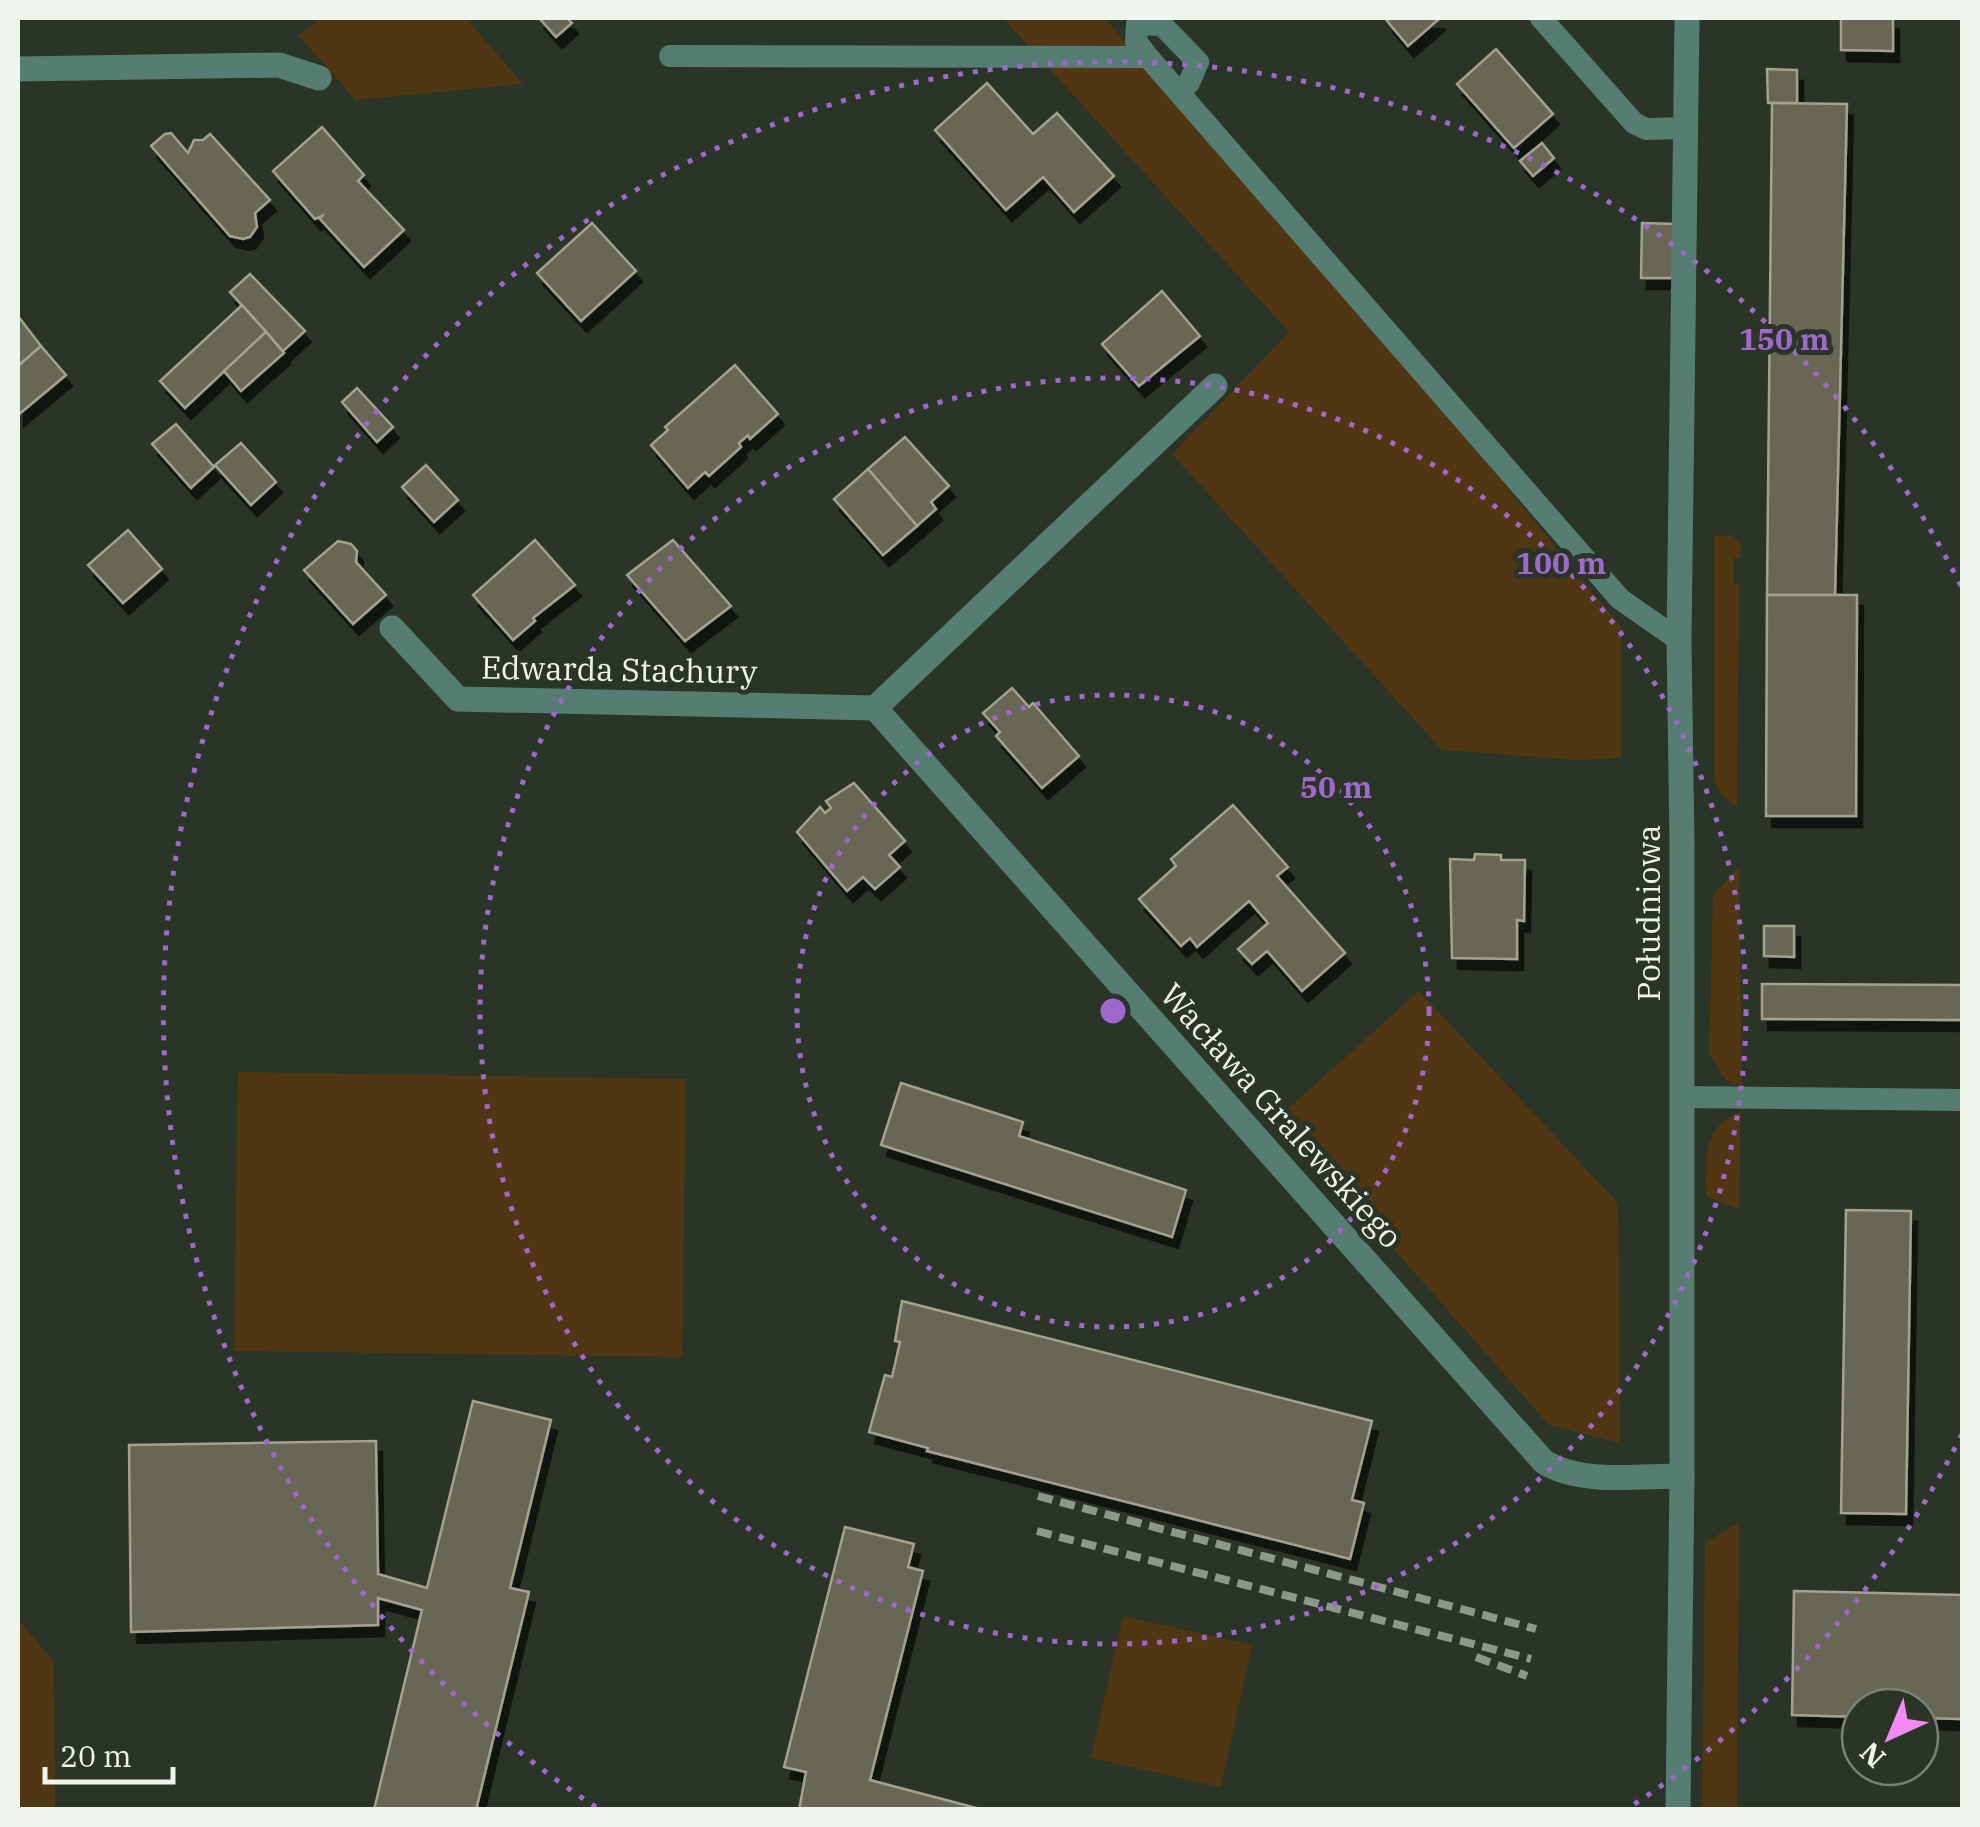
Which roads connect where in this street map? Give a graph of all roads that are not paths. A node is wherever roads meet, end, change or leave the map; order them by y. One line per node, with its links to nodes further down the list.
1 (1541, 18): 8 (lane)
2 (1687, 18): 8 (street, Południowa)
3 (670, 56): 4 (lane)
4 (1148, 57): 7 (lane); 7 (lane)
5 (18, 69): 6 (street)
6 (319, 78)
7 (1179, 92): 11 (lane)
8 (1686, 128): 11 (street, Południowa)
9 (1215, 386): 12 (street)
10 (392, 628): 12 (street, Edwarda Stachury)
11 (1679, 640): 13 (street, Południowa)
12 (876, 708): 15 (street, Wacława Gralewskiego)
13 (1681, 1098): 14 (lane); 15 (street, Południowa)
14 (1962, 1100)
15 (1682, 1476): 16 (street, Południowa)
16 (1678, 1810)

